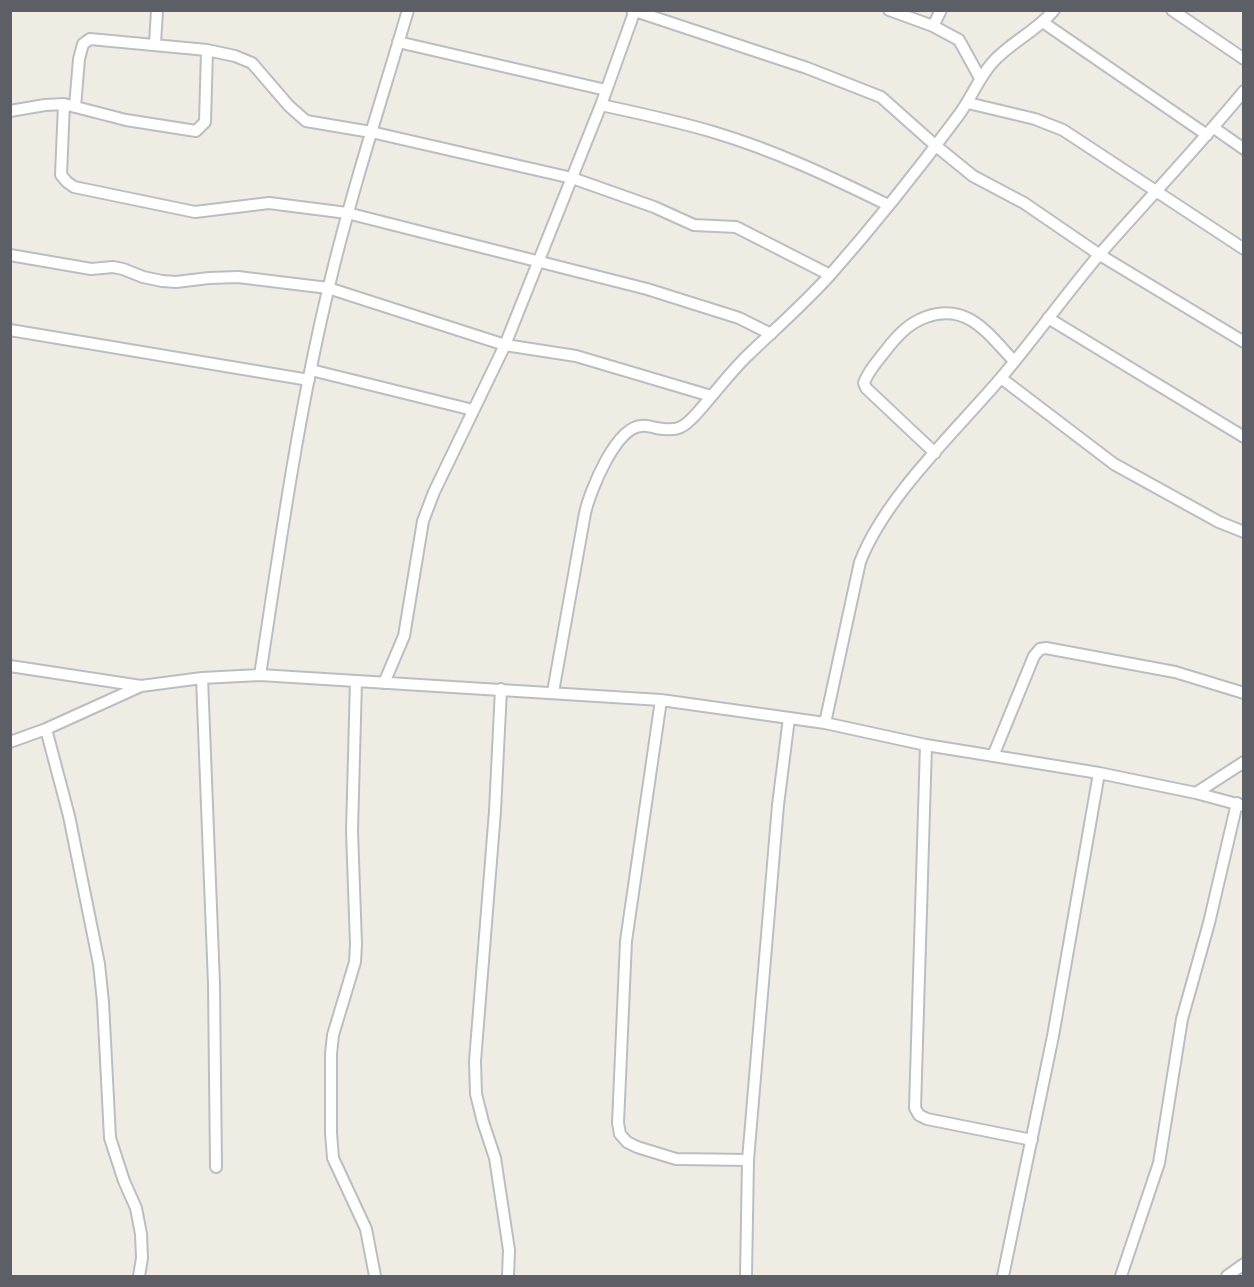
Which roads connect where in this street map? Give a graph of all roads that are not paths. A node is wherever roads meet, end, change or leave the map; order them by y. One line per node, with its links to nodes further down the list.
1 (157, 10): 11 (street)
2 (408, 10): 10 (street)
3 (889, 10): 9 (street)
4 (941, 10): 9 (street)
5 (1054, 10): 8 (street)
6 (1172, 10): 13 (street)
7 (634, 11): 15 (street); 23 (street)
8 (1044, 23): 14 (street); 22 (street)
9 (933, 26): 14 (street)
10 (398, 42): 15 (street); 21 (street)
11 (155, 44): 12 (street); 19 (street)
12 (207, 50): 19 (street); 21 (street)
13 (1244, 59)
14 (980, 78): 17 (street)
15 (606, 90): 18 (street)
16 (1244, 91): 22 (street)
17 (968, 103): 23 (street); 26 (street)
18 (601, 105): 25 (street); 27 (street)
19 (70, 106): 20 (street); 28 (street)
20 (10, 111)
21 (371, 132): 25 (street); 28 (street)
22 (1210, 132): 24 (street); 26 (street)
23 (936, 146): 27 (street); 31 (street)
24 (1244, 149)
25 (572, 178): 32 (street); 33 (street)
26 (1157, 193): 29 (street); 31 (street)
27 (888, 204): 33 (street)
28 (347, 213): 32 (street); 34 (street)
29 (1244, 249)
30 (10, 255): 34 (street)
31 (1100, 255): 35 (street); 38 (street)
32 (538, 262): 37 (street); 39 (street)
33 (830, 275): 37 (street)
34 (328, 288): 39 (street); 41 (street)
35 (1048, 318): 40 (street); 45 (street)
36 (10, 330): 41 (street)
37 (771, 334): 43 (street)
38 (1244, 342)
39 (505, 345): 43 (street); 44 (street)
40 (1014, 361): 42 (street); 46 (street)
41 (310, 375): 44 (street); 49 (street)
42 (1001, 378): 46 (street); 47 (street)
43 (711, 396): 55 (street)
44 (473, 410): 52 (street)
45 (1244, 437)
46 (935, 453): 59 (street)
47 (1244, 532)
48 (10, 666): 53 (street)
49 (260, 675): 50 (street); 51 (street)
50 (202, 678): 53 (street); 70 (street)
51 (356, 681): 52 (street); 73 (street)
52 (384, 683): 54 (street)
53 (141, 686): 60 (street)
54 (501, 689): 55 (street); 74 (street)
55 (553, 692): 57 (street)
56 (1244, 693): 63 (street)
57 (660, 700): 58 (street); 69 (street)
58 (789, 718): 59 (street); 69 (street)
59 (825, 723): 62 (street)
60 (46, 729): 61 (street); 72 (street)
61 (10, 742)
62 (926, 745): 63 (street); 68 (street)
63 (993, 756): 65 (street)
64 (1244, 762): 66 (street)
65 (1099, 773): 66 (street); 68 (street)
66 (1196, 793): 67 (street)
67 (1240, 805): 77 (street)
68 (1032, 1140): 76 (street)
69 (748, 1160): 75 (street)
70 (216, 1167)
71 (1244, 1264): 78 (street)
72 (139, 1276)
73 (375, 1276)
74 (508, 1276)
75 (746, 1276)
76 (1003, 1276)
77 (1121, 1276)
78 (1227, 1276)

